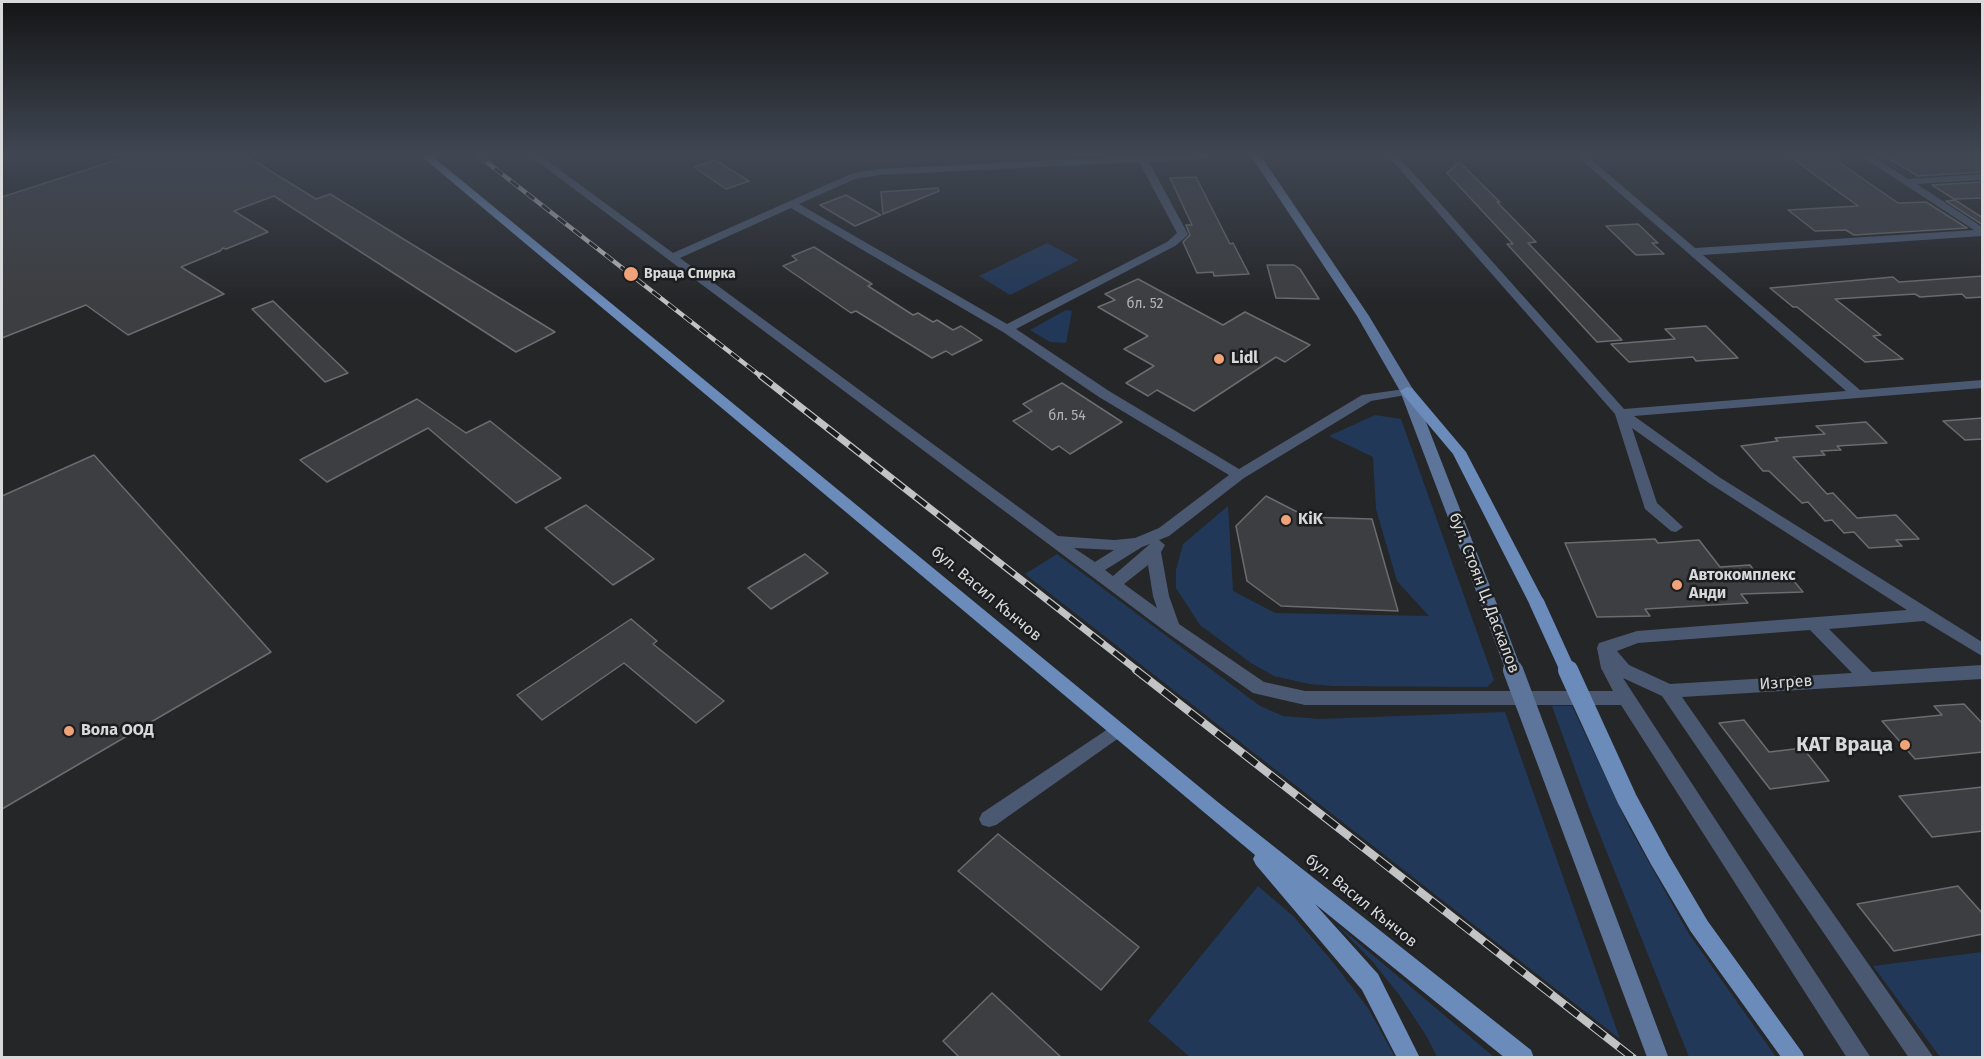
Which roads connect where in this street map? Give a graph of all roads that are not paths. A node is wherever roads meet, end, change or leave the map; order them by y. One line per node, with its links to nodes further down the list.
1 (485, 205): 35 (main road, бул. Васил Кънчов)
2 (603, 205): 12 (street)
3 (785, 205): 12 (street)
4 (794, 205): 13 (street)
5 (1167, 205): 13 (street)
6 (1289, 205): 15 (street, бул. Стоян Ц. Даскалов)
7 (1437, 205): 17 (street)
8 (1639, 205): 11 (street)
9 (1943, 205): 10 (street)
10 (1983, 232): 11 (street)
11 (1692, 252): 16 (street)
12 (673, 257): 21 (street)
13 (1007, 329): 18 (street)
14 (1983, 384): 16 (street)
15 (1407, 391): 18 (street); 40 (street, бул. Стоян Ц. Даскалов, bridge); 41 (main road, bridge)
16 (1857, 394): 17 (street)
17 (1621, 413): 19 (street); 26 (street)
18 (1239, 475): 20 (street)
19 (1676, 527)
20 (1164, 532): 22 (street); 23 (street)
21 (1056, 541): 22 (street); 24 (street)
22 (1137, 543): 24 (street)
23 (1153, 552): 25 (street); 28 (street)
24 (1096, 569): 25 (street)
25 (1114, 583): 28 (street)
26 (1925, 615): 27 (street); 30 (street)
27 (1815, 625): 29 (street); 32 (street)
28 (1172, 628): 34 (street)
29 (1605, 648): 33 (street, Изгрев); 34 (street)
30 (1983, 650)
31 (1983, 672): 32 (street, Изгрев)
32 (1867, 678): 33 (street, Изгрев)
33 (1668, 690): 43 (street)
34 (1626, 699): 42 (street)
35 (1117, 730): 36 (street); 37 (main road, бул. Васил Кънчов)
36 (989, 819)
37 (1238, 830): 38 (main road); 39 (main road, бул. Васил Кънчов)
38 (1409, 1058)
39 (1523, 1058)
40 (1658, 1058)
41 (1794, 1058)
42 (1860, 1058)
43 (1923, 1058)

